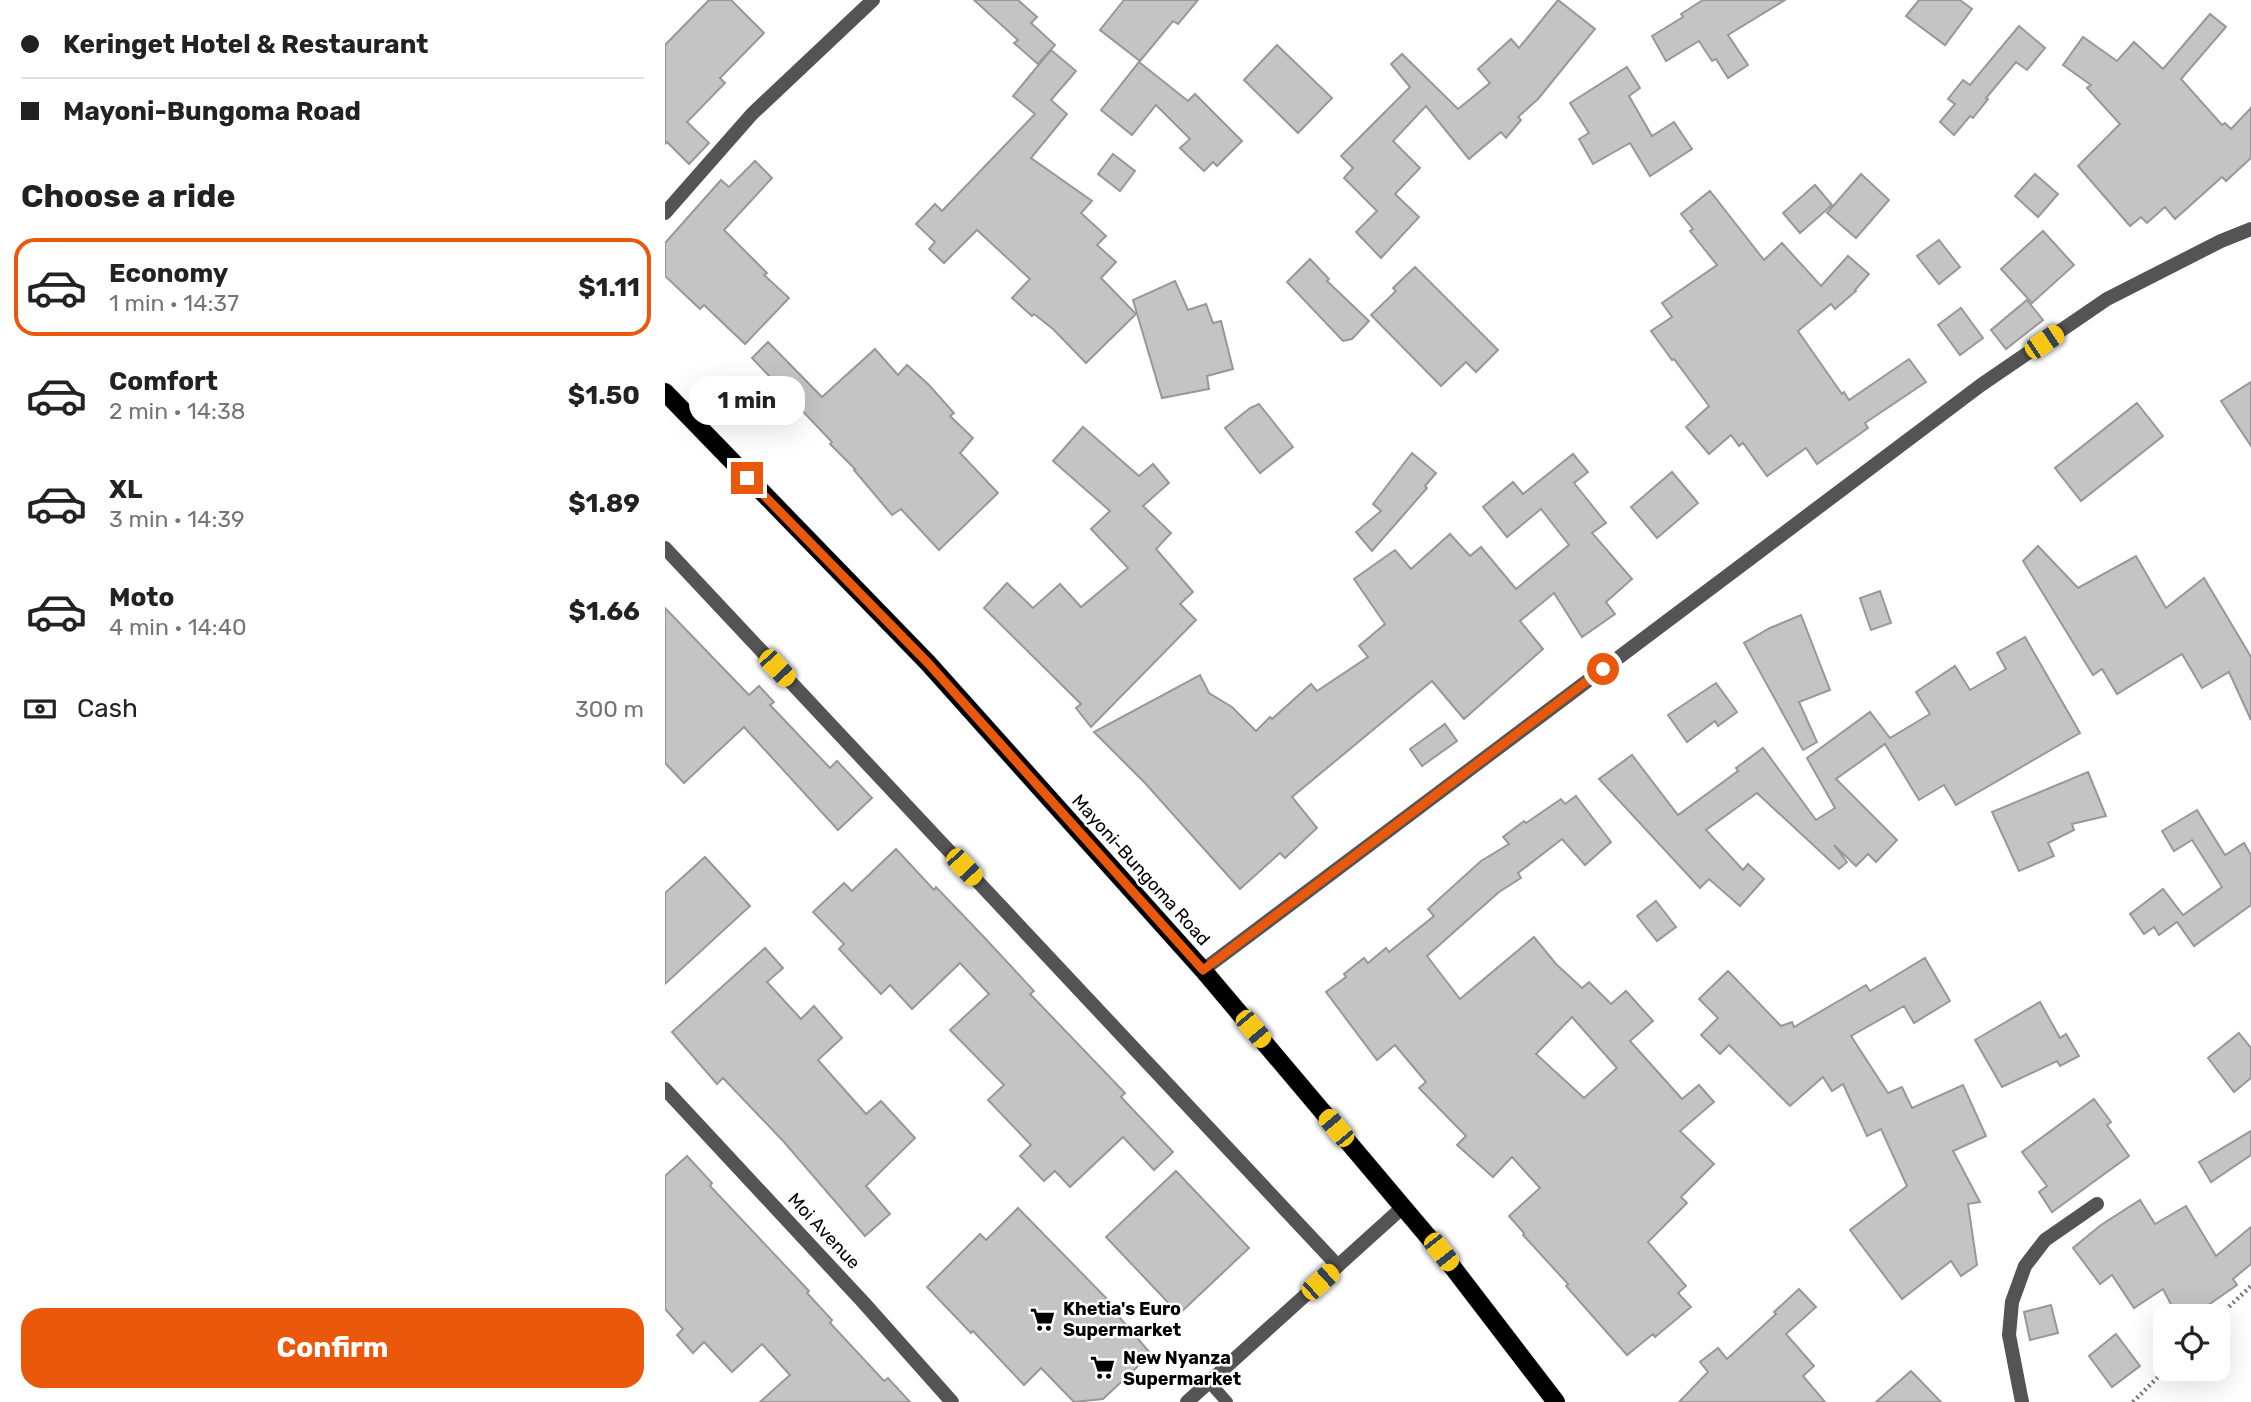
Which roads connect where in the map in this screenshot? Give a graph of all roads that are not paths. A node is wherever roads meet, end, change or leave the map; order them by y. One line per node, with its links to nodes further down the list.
1 (873, 0): 2 (street)
2 (665, 213)
3 (2251, 229): 6 (street)
4 (665, 392): 6 (main road, Mayoni-Bungoma Road)
5 (665, 548): 10 (street)
6 (1203, 970): 9 (main road, Mayoni-Bungoma Road)
7 (665, 1089): 12 (street, Moi Avenue)
8 (2097, 1203): 16 (street)
9 (1403, 1207): 10 (street); 15 (main road, Mayoni-Bungoma Road)
10 (1338, 1266): 11 (street)
11 (1210, 1383): 13 (street); 14 (lane)
12 (952, 1402)
13 (1187, 1402)
14 (1227, 1402)
15 (1556, 1402)
16 (2022, 1402)

